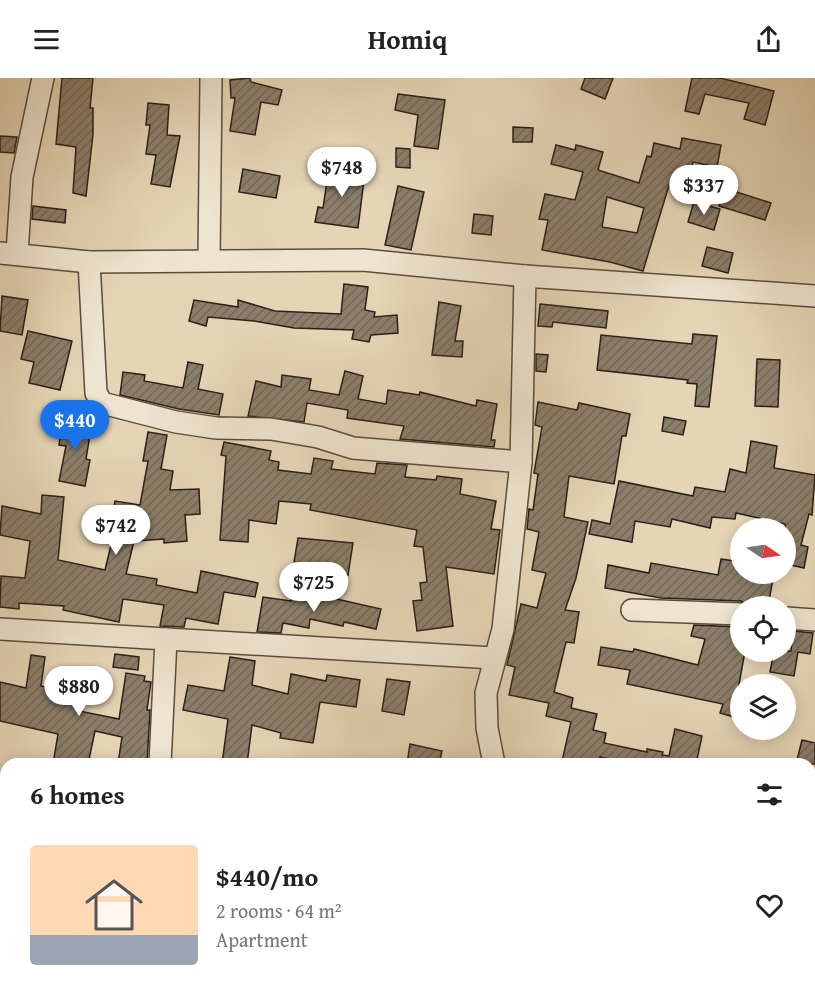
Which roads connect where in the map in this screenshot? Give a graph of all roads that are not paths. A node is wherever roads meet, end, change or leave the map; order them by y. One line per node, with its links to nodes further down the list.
1 (43, 78): 3 (street)
2 (211, 78): 4 (street)
3 (8, 253): 5 (street)
4 (209, 260): 5 (street); 6 (street)
5 (89, 262): 8 (street)
6 (525, 276): 7 (street); 8 (street)
7 (815, 296)
8 (521, 462): 15 (street)
9 (632, 609): 10 (street)
10 (730, 613)
11 (796, 619): 12 (street)
12 (815, 620)
13 (0, 628): 14 (street)
14 (166, 639): 15 (street); 16 (street)
15 (495, 658): 17 (street)
16 (160, 758)
17 (493, 758)

